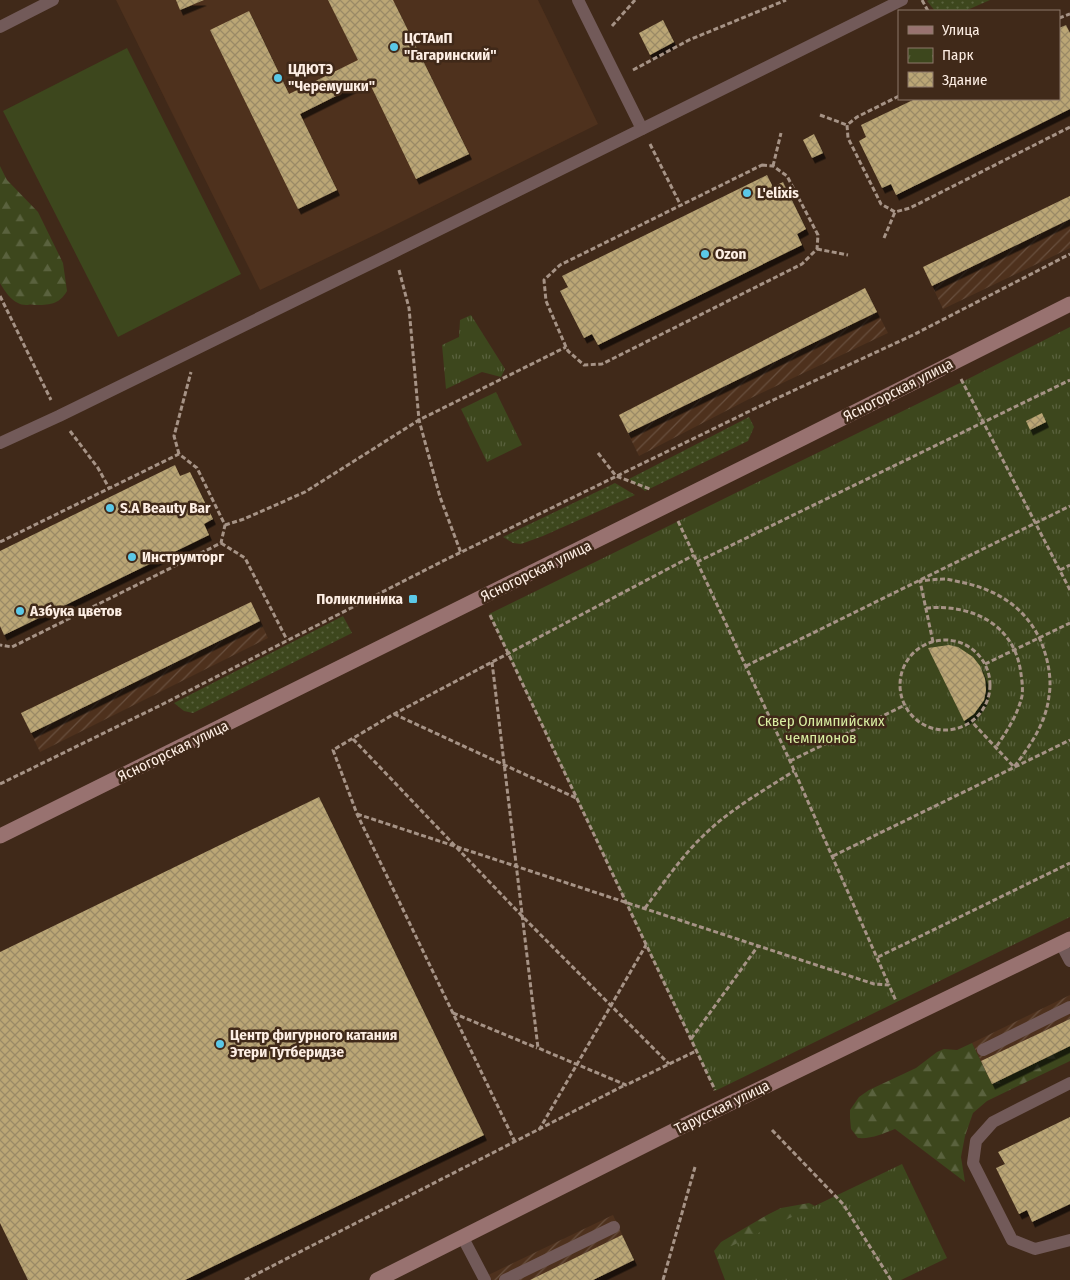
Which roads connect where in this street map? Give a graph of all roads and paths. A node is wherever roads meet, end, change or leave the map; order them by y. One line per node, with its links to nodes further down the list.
1 (53, 0): 6 (lane)
2 (578, 0): 7 (lane)
3 (635, 0): 7 (path)
4 (786, 0): 8 (path)
5 (902, 0): 13 (lane)
6 (0, 27)
7 (598, 41): 8 (lane)
8 (617, 78): 13 (lane)
9 (898, 96): 11 (path)
10 (820, 115): 11 (path)
11 (848, 125): 17 (path)
12 (1070, 127): 17 (path)
13 (642, 129): 16 (path); 29 (lane)
14 (782, 133): 15 (path)
15 (773, 166): 16 (path); 19 (path)
16 (681, 206): 25 (path)
17 (895, 212): 18 (path)
18 (884, 238)
19 (817, 249): 21 (path); 25 (path)
20 (1070, 254): 35 (path)
21 (848, 255)
22 (397, 262): 30 (path)
23 (0, 296): 29 (path)
24 (1070, 304): 26 (main road, Ясногорская улица)
25 (566, 347): 30 (path)
26 (958, 360): 31 (path); 76 (main road, Ясногорская улица)
27 (192, 369): 34 (path)
28 (1070, 380): 31 (path)
29 (59, 416): 32 (lane); 36 (path)
30 (419, 420): 41 (path); 44 (path)
31 (983, 424): 40 (path); 46 (path)
32 (0, 443)
33 (598, 453): 35 (path)
34 (179, 454): 36 (path); 41 (path)
35 (616, 476): 37 (path); 44 (path)
36 (109, 488): 42 (path)
37 (650, 489)
38 (1070, 506): 40 (path)
39 (678, 520): 45 (path)
40 (1035, 524): 48 (path); 49 (path)
41 (225, 525): 43 (path)
42 (0, 542)
43 (221, 543): 55 (path); 57 (path)
44 (461, 554): 55 (path)
45 (694, 555): 46 (path); 59 (path)
46 (697, 562): 62 (path)
47 (1070, 565): 48 (path)
48 (1060, 570): 50 (path)
49 (920, 581): 51 (path); 54 (path); 62 (path)
50 (1070, 590)
51 (926, 608): 56 (path); 58 (path)
52 (489, 614): 59 (path)
53 (1070, 623): 54 (path)
54 (1039, 638): 58 (path); 71 (path)
55 (287, 640): 73 (path)
56 (933, 642): 61 (path); 63 (path)
57 (1, 646)
58 (1014, 650): 61 (path); 68 (path)
59 (508, 654): 60 (path); 74 (path)
60 (492, 662): 64 (path); 70 (path)
61 (985, 664): 65 (path)
62 (746, 666): 69 (path)
63 (905, 705): 65 (path); 69 (path)
64 (394, 714): 66 (path); 70 (path)
65 (972, 722): 68 (path)
66 (352, 739): 75 (path); 77 (path)
67 (1070, 740): 71 (path)
68 (996, 747): 71 (path)
69 (790, 761): 72 (path)
70 (504, 764): 74 (path); 80 (path)
71 (1014, 767): 78 (path)
72 (794, 771): 78 (path); 82 (path)
73 (0, 784)
74 (577, 799): 81 (path)
75 (356, 814): 77 (path); 93 (path)
76 (0, 836)
77 (455, 846): 80 (path); 83 (path)
78 (833, 856): 87 (path)
79 (1070, 863): 87 (path)
80 (516, 867): 81 (path); 83 (path)
81 (626, 902): 82 (path); 85 (path)
82 (645, 908): 86 (path)
83 (522, 916): 91 (path); 95 (path)
84 (1065, 941): 88 (lane); 108 (main road, Тарусская улица)
85 (646, 945): 91 (path); 94 (path)
86 (758, 946): 89 (path); 94 (path)
87 (878, 957): 89 (path)
88 (1070, 961)
89 (889, 985): 90 (path)
90 (896, 1001)
91 (611, 1006): 98 (path); 99 (path)
92 (1070, 1008): 96 (lane)
93 (453, 1013): 95 (path); 105 (path)
94 (691, 1039): 97 (path)
95 (538, 1048): 98 (path)
96 (983, 1050)
97 (696, 1051): 99 (path); 102 (path)
98 (576, 1064): 101 (path); 103 (path)
99 (669, 1064): 101 (path)
100 (1070, 1083): 109 (lane)
101 (626, 1084): 103 (path)
102 (715, 1091)
103 (538, 1130): 105 (path)
104 (772, 1130): 115 (path)
105 (516, 1142): 110 (path)
106 (695, 1166): 114 (path)
107 (614, 1227): 113 (lane)
108 (463, 1238): 111 (main road, Тарусская улица); 112 (lane)
109 (1070, 1240)
110 (245, 1280)
111 (377, 1280)
112 (485, 1280)
113 (506, 1280)
114 (663, 1280)
115 (891, 1280)

